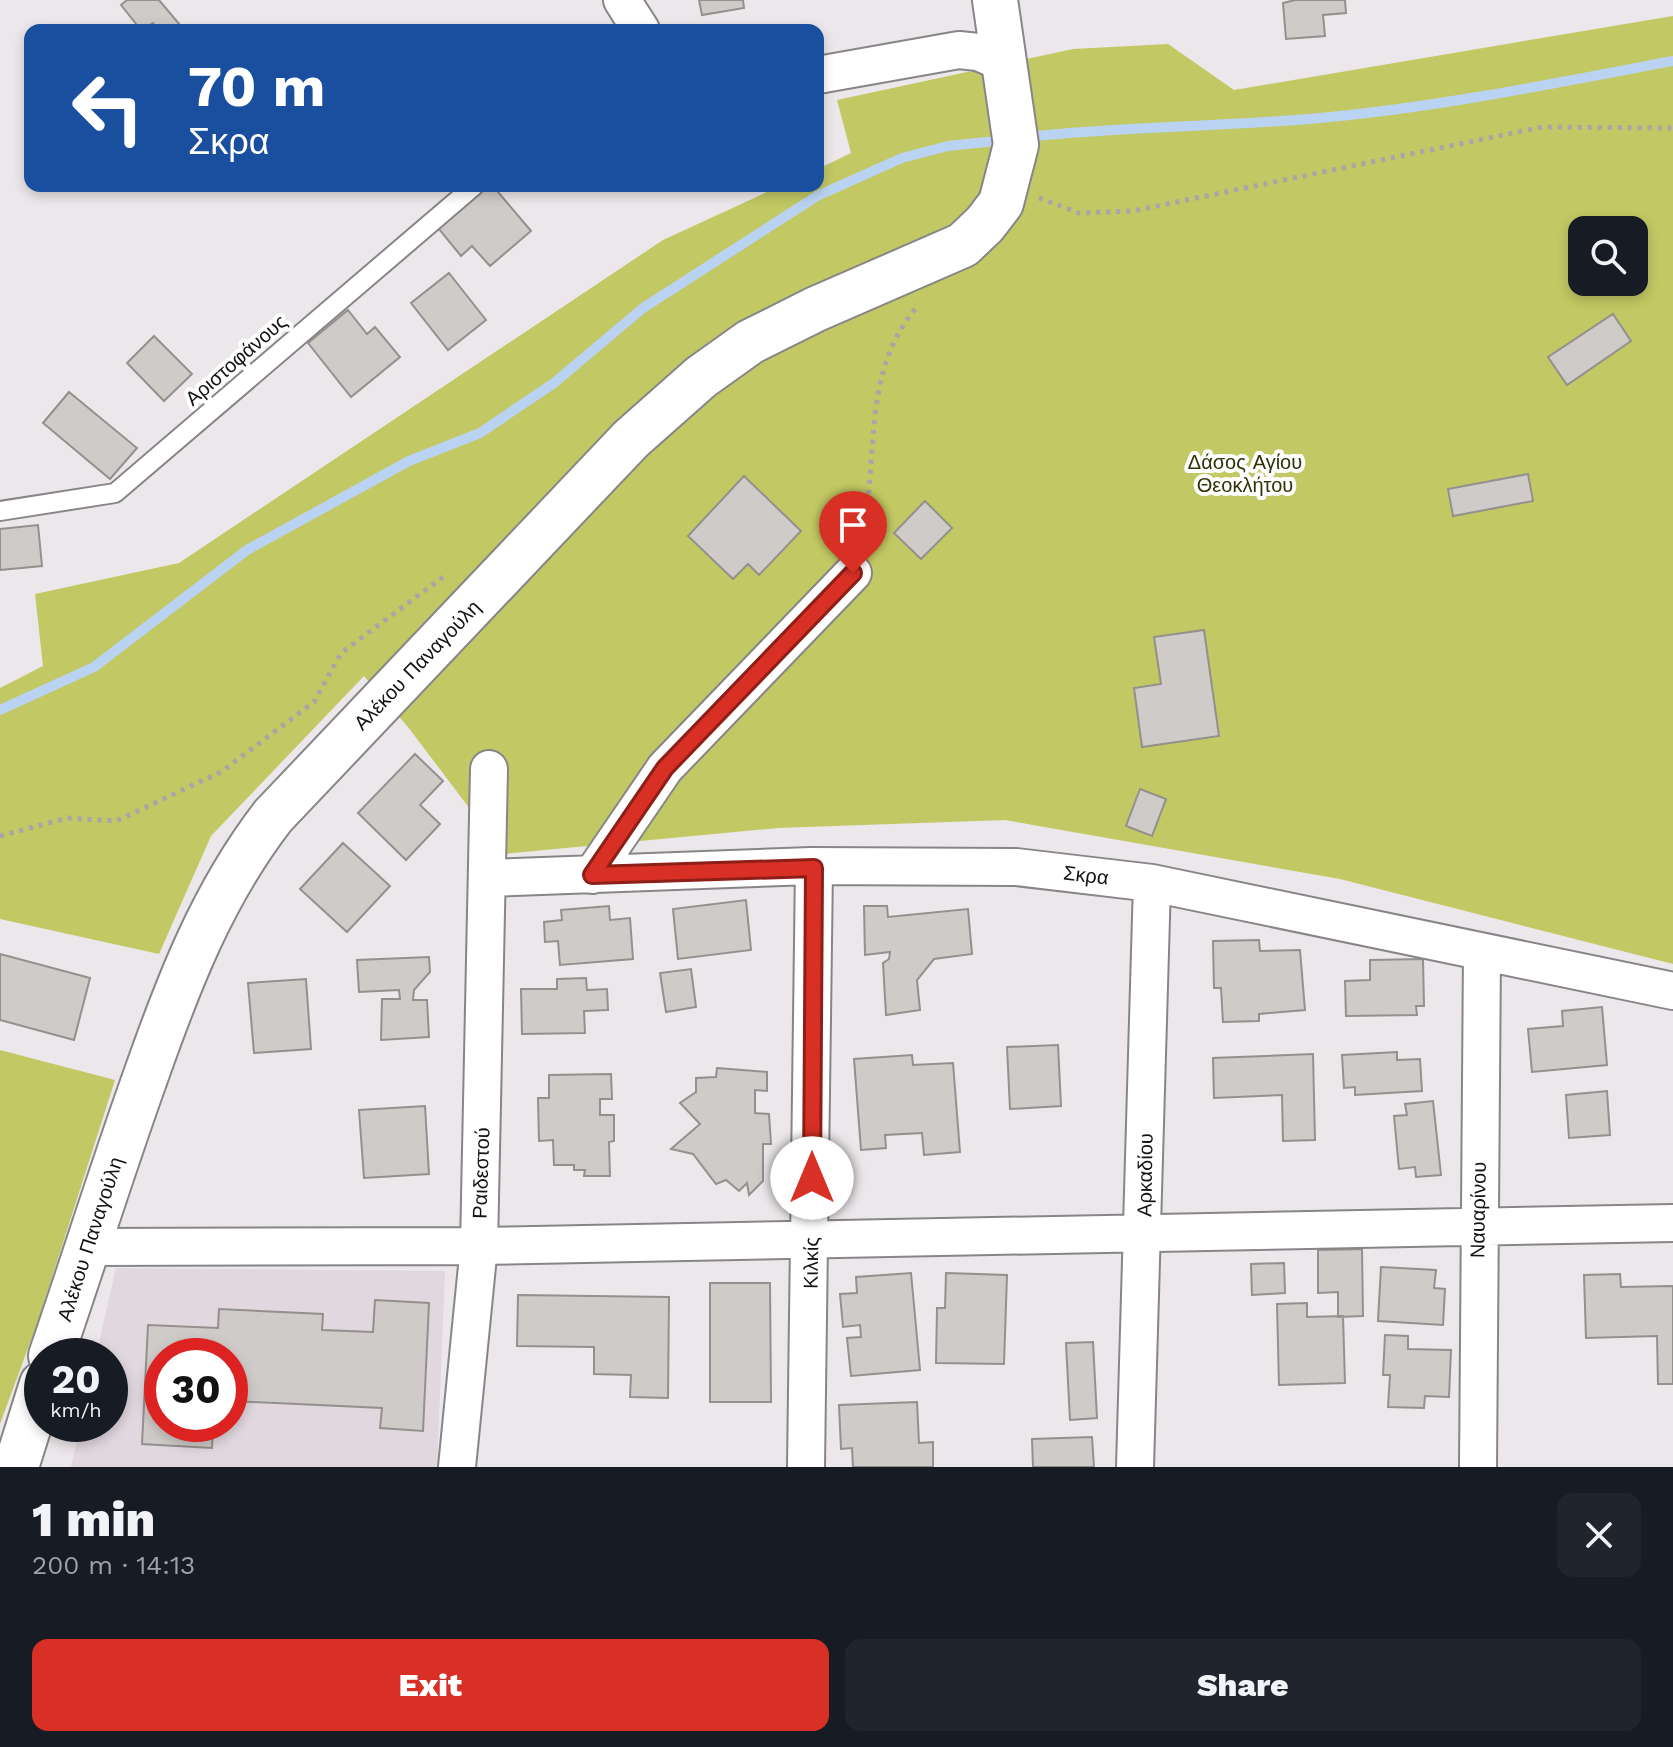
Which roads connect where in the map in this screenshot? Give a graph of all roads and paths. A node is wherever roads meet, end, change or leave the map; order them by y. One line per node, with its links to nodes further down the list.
1 (622, 0): 3 (street)
2 (995, 0): 4 (main road)
3 (637, 24)
4 (1004, 63): 5 (street); 7 (main road)
5 (824, 74)
6 (1673, 128): 7 (path)
7 (1012, 172): 26 (main road, Αλέκου Παναγούλη)
8 (467, 192): 10 (lane, Αριστοφάνους)
9 (926, 299): 12 (path)
10 (0, 511)
11 (449, 572): 14 (path)
12 (853, 573): 16 (street)
13 (489, 769): 17 (street, Ραιδεστού)
14 (0, 836)
15 (814, 868): 16 (street, Σκρα); 18 (street, Σκρα); 24 (street, Κιλκίς)
16 (592, 875): 17 (street, Σκρα)
17 (489, 878): 25 (street, Ραιδεστού)
18 (1152, 883): 19 (street, Σκρα); 23 (street, Αρκαδίου)
19 (1482, 953): 20 (street, Σκρα); 22 (street, Ναυαρίνου)
20 (1673, 991)
21 (1673, 1223): 22 (street)
22 (1478, 1227): 23 (street); 33 (street, Ναυαρίνου)
23 (1143, 1231): 24 (street); 32 (street, Αρκαδίου)
24 (812, 1240): 25 (street); 31 (street, Κιλκίς)
25 (479, 1246): 26 (street); 30 (street, Ραιδεστού)
26 (88, 1247): 27 (main road, Αλέκου Παναγούλη)
27 (57, 1338)
28 (24, 1441): 29 (main road)
29 (16, 1467)
30 (457, 1467)
31 (806, 1467)
32 (1135, 1467)
33 (1478, 1467)

